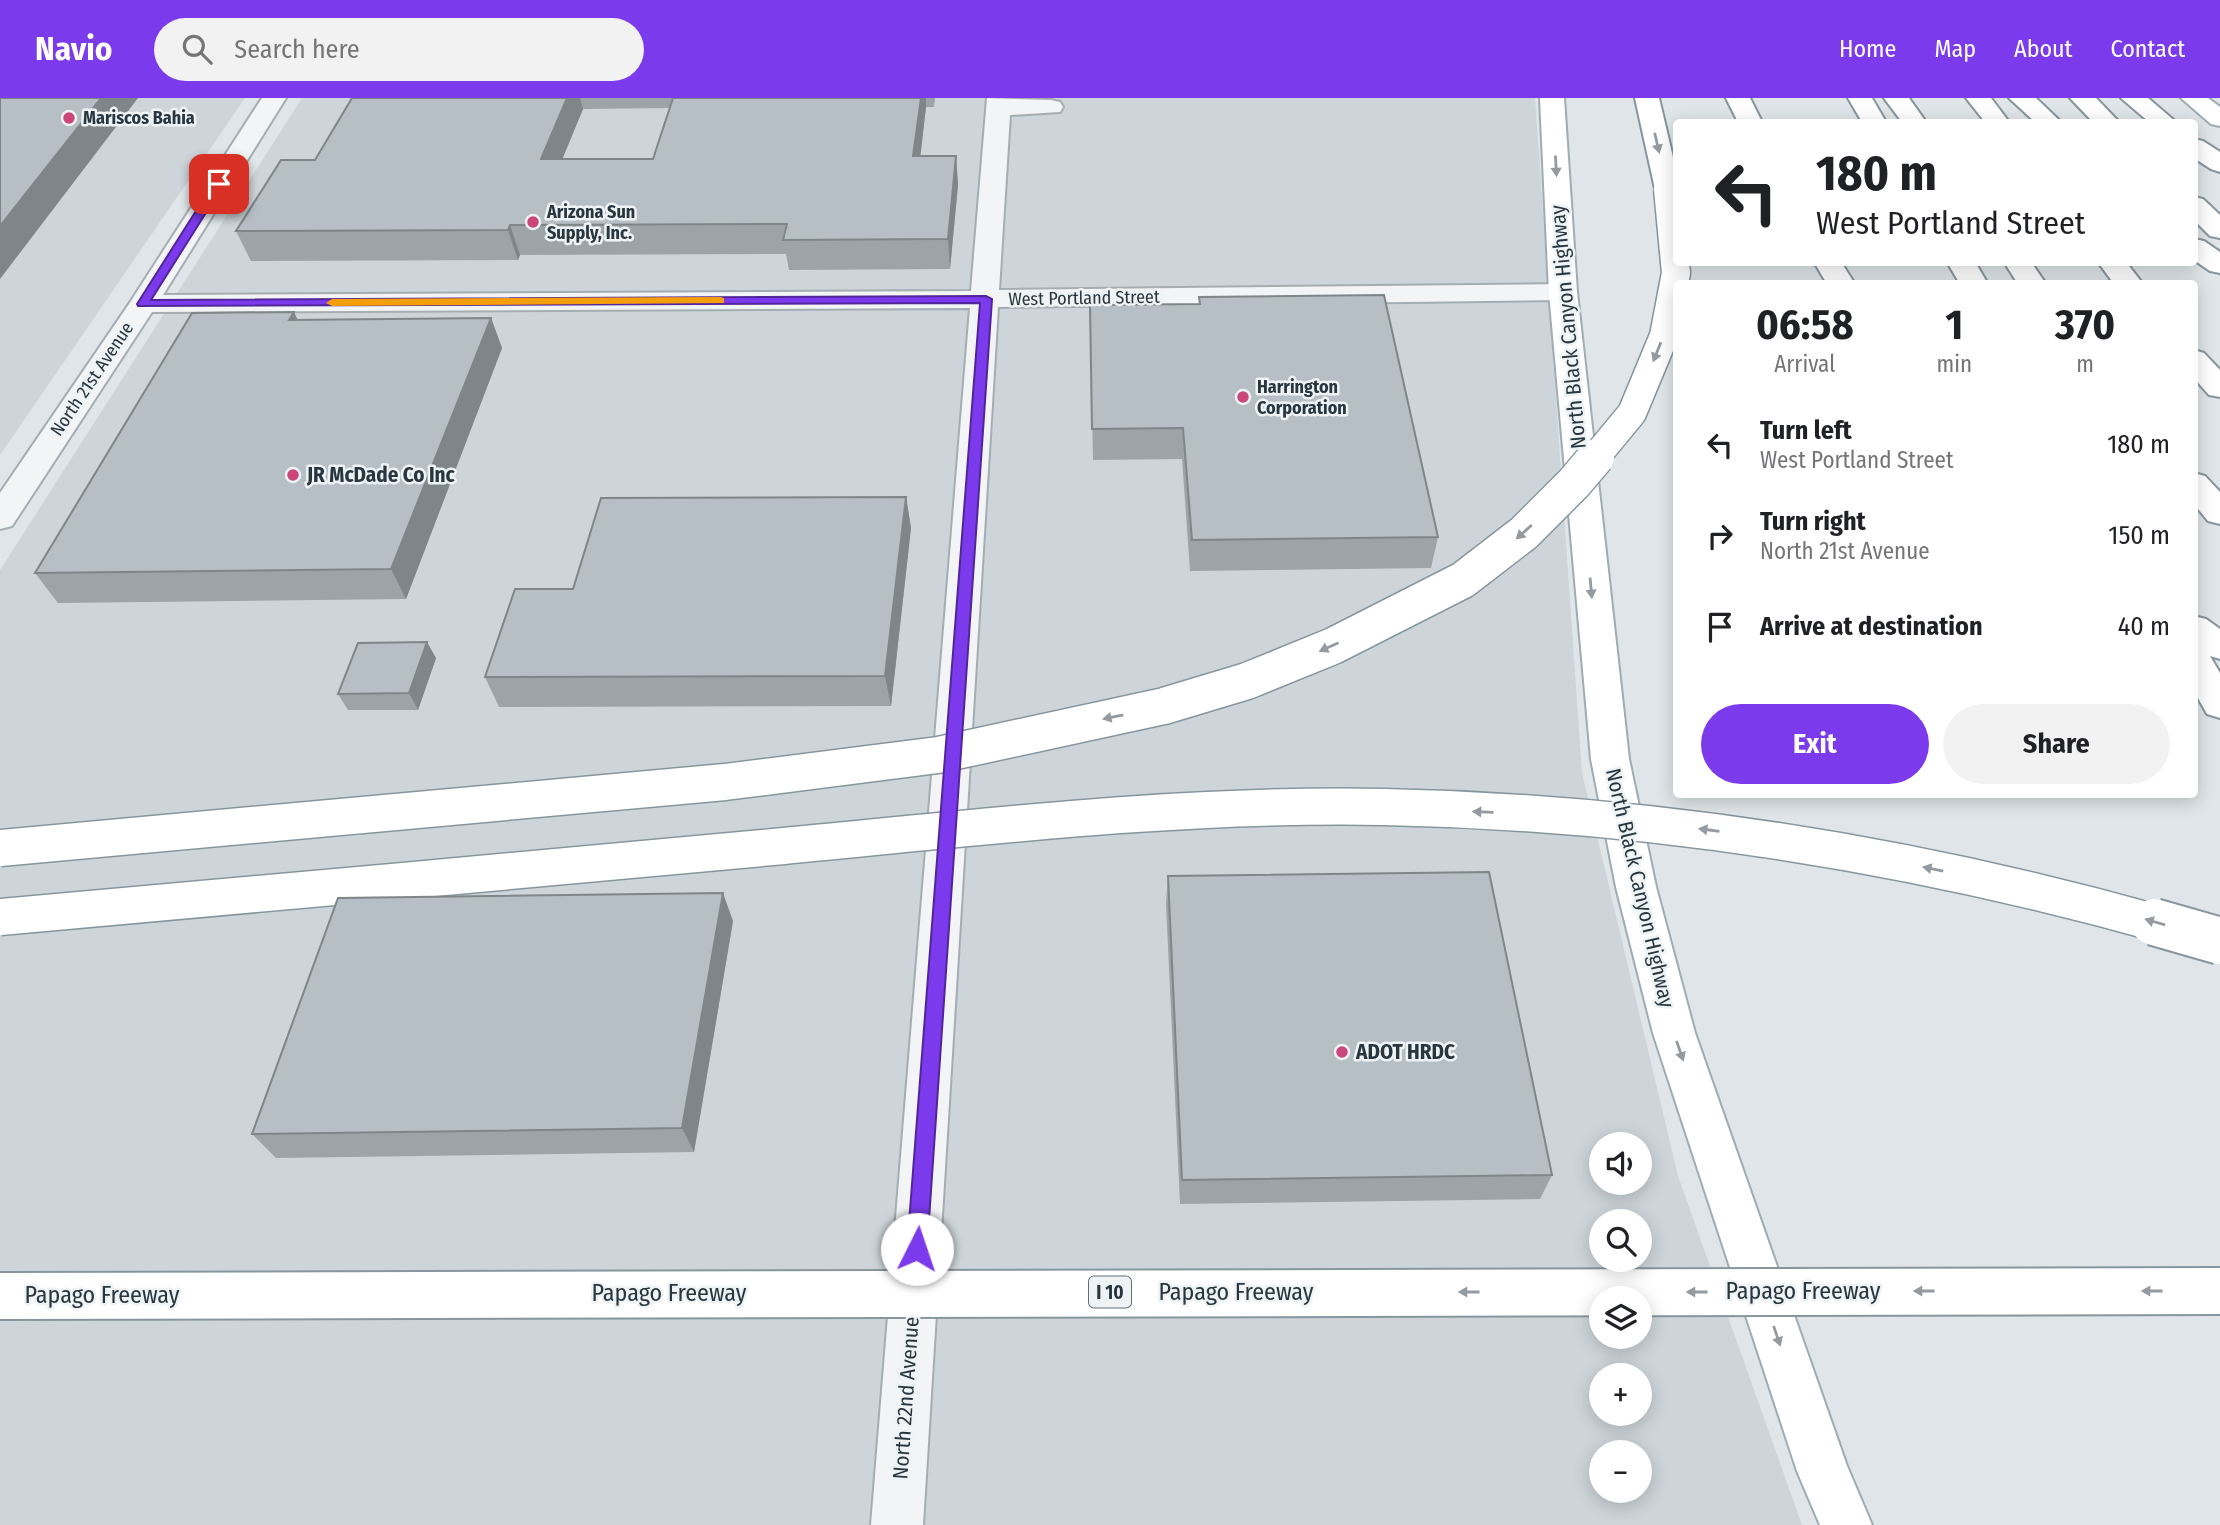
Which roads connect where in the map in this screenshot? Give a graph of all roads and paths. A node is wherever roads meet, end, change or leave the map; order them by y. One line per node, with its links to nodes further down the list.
1 (274, 98): 34 (street, North 21st Avenue)
2 (1552, 98): 32 (main road, North Black Canyon Highway, one-way to 32)
3 (1647, 98): 26 (main road, one-way to 26, bridge)
4 (1738, 98): 14 (main road)
5 (1860, 98): 15 (main road)
6 (1896, 98): 16 (main road)
7 (1978, 98): 17 (main road)
8 (2021, 98): 18 (main road)
9 (2081, 98): 19 (main road)
10 (2133, 98): 20 (main road)
11 (2193, 98): 21 (main road)
12 (999, 103): 13 (street); 33 (street, North 22nd Avenue)
13 (1051, 107)
14 (1748, 119)
15 (1872, 119)
16 (1912, 119)
17 (1995, 119)
18 (2046, 119)
19 (2104, 119)
20 (2160, 119)
21 (2220, 119)
22 (2198, 149): 23 (main road)
23 (2220, 164)
24 (2198, 209): 25 (main road)
25 (2220, 229)
26 (1673, 242)
27 (2198, 250): 28 (main road)
28 (2220, 265)
29 (2114, 266): 30 (main road)
30 (2126, 280)
31 (1673, 289): 44 (main road, one-way to 44, bridge)
32 (1563, 292): 33 (street, West Portland Street); 50 (main road, North Black Canyon Highway, one-way to 50)
33 (986, 299): 34 (street, West Portland Street); 49 (street, North 22nd Avenue)
34 (143, 304): 39 (street, North 21st Avenue)
35 (2198, 363): 36 (main road)
36 (2220, 388)
37 (2198, 488): 38 (main road)
38 (2220, 513)
39 (0, 518)
40 (2198, 631): 41 (main road)
41 (2220, 646)
42 (2198, 666): 43 (main road)
43 (2220, 704)
44 (0, 848)
45 (0, 917): 46 (main road, one-way to 45, bridge)
46 (2220, 942)
47 (2220, 1291): 48 (main road, Papago Freeway / I 10, one-way to 48, bridge)
48 (0, 1296)
49 (897, 1525)
50 (1846, 1525)

